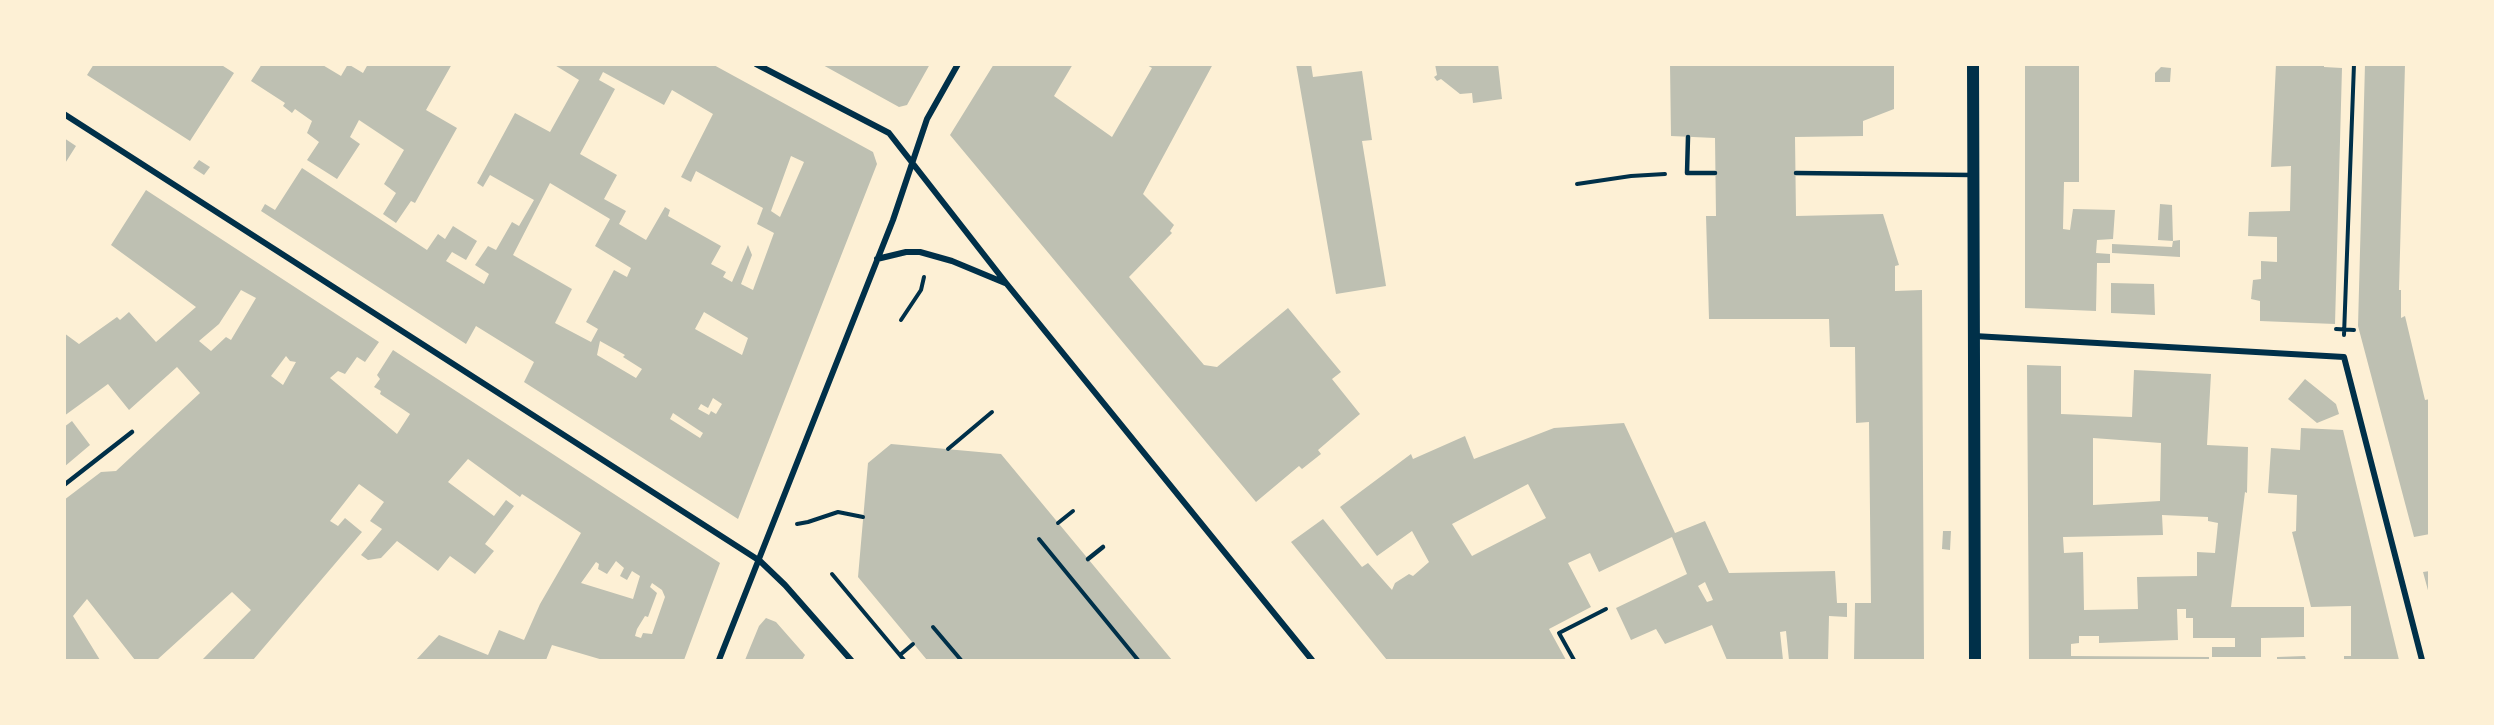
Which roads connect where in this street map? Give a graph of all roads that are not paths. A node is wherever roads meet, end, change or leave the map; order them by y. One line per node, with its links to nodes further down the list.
1 (756, 64): 6 (street)
2 (958, 64): 6 (street)
3 (1973, 64): 9 (main road)
4 (64, 114): 17 (street)
5 (1688, 137): 7 (lane)
6 (912, 160): 10 (street); 11 (street)
7 (1715, 173)
8 (1796, 174): 9 (lane)
9 (1974, 175): 12 (main road)
10 (877, 259): 11 (street); 17 (street)
11 (1006, 283): 20 (street)
12 (1974, 336): 21 (main road); 22 (street)
13 (132, 432): 14 (lane)
14 (64, 485)
15 (1103, 547): 16 (lane)
16 (1088, 559)
17 (760, 561): 18 (street); 19 (street)
18 (719, 660)
19 (850, 660)
20 (1312, 660)
21 (1975, 660)
22 (2421, 660)

